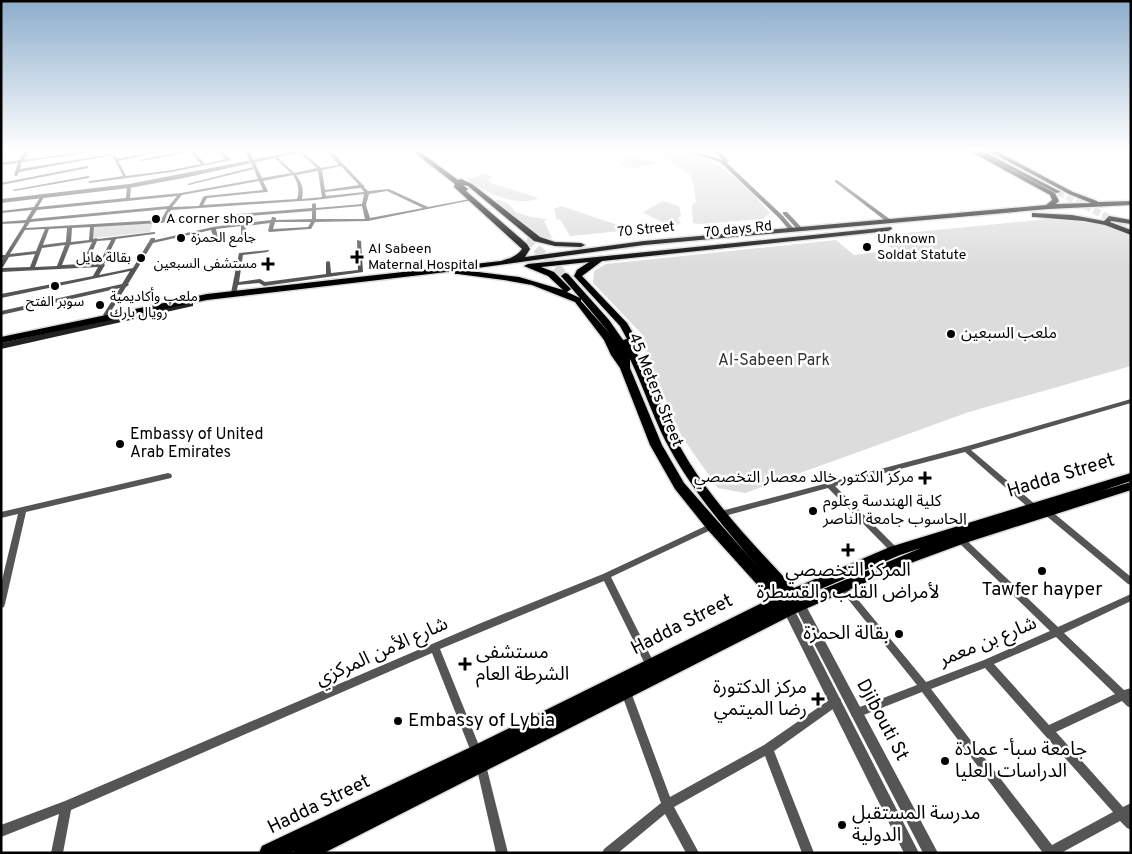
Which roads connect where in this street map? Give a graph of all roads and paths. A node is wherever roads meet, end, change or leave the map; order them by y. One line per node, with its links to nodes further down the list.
1 (13, 189): 30 (street)
2 (107, 189): 19 (street)
3 (129, 189): 27 (street)
4 (193, 189): 21 (street)
5 (213, 189): 21 (street)
6 (265, 189): 38 (street)
7 (301, 189): 31 (street)
8 (341, 189): 20 (street)
9 (364, 189): 25 (street)
10 (459, 189): 32 (main road)
11 (465, 189): 78 (main road)
12 (474, 189): 78 (main road)
13 (754, 189): 69 (street)
14 (846, 189): 58 (street)
15 (1051, 189): 22 (main road)
16 (1052, 189): 22 (main road)
17 (1052, 189): 22 (main road)
18 (1063, 189): 23 (main road)
19 (90, 191): 26 (street)
20 (324, 191): 28 (street)
21 (195, 192): 24 (street)
22 (1058, 192): 23 (main road); 40 (main road)
23 (1071, 193): 36 (main road)
24 (182, 194): 27 (street); 42 (street)
25 (367, 194): 28 (street); 37 (street); 43 (street)
26 (42, 197): 30 (street); 41 (street)
27 (130, 198): 41 (street); 46 (street)
28 (324, 198): 29 (street)
29 (315, 199): 31 (street); 45 (street)
30 (11, 200): 33 (street)
31 (299, 200): 34 (street)
32 (470, 200): 43 (street); 78 (main road)
33 (1, 201)
34 (281, 202): 38 (street); 48 (street)
35 (1131, 203): 36 (main road, 70 Street)
36 (1109, 204): 40 (main road, 70 Street)
37 (364, 205): 39 (street); 53 (street)
38 (200, 207): 42 (street)
39 (335, 207): 45 (street); 57 (street)
40 (1048, 207): 58 (main road, 70 Street)
41 (35, 208): 47 (street); 54 (street)
42 (170, 208): 46 (street); 55 (street)
43 (426, 208): 53 (street)
44 (1131, 208): 50 (main road, 70 days Rd); 59 (main road)
45 (314, 209): 48 (street); 52 (street)
46 (122, 211): 54 (street); 61 (street)
47 (1, 212)
48 (276, 212): 49 (street); 56 (street)
49 (245, 214): 51 (street); 63 (street)
50 (1035, 215): 64 (main road); 79 (main road, 70 days Rd)
51 (192, 219): 55 (street); 70 (street)
52 (314, 220): 56 (street); 56 (street); 57 (street)
53 (368, 220): 57 (street)
54 (28, 221): 60 (street); 67 (street)
55 (161, 221): 61 (street); 71 (street)
56 (273, 221): 63 (street)
57 (333, 221)
58 (889, 221): 69 (main road, 70 Street)
59 (1131, 222): 64 (main road)
60 (1, 223)
61 (112, 224): 62 (street)
62 (92, 225): 65 (street); 77 (street)
63 (244, 225): 68 (street); 76 (street)
64 (1114, 225): 73 (main road)
65 (70, 226): 66 (street); 83 (street)
66 (48, 227): 67 (street); 86 (street)
67 (24, 228): 88 (street)
68 (213, 228): 70 (street); 82 (street)
69 (796, 230): 72 (main road, 70 Street)
70 (198, 231): 81 (street)
71 (154, 233): 75 (street); 81 (street)
72 (762, 233): 74 (main road, 70 Street); 79 (main road)
73 (1131, 233)
74 (731, 236): 84 (main road); 85 (main road, 70 Street)
75 (114, 237): 77 (street); 93 (street)
76 (243, 238)
77 (93, 240): 83 (street); 95 (street)
78 (529, 240): 85 (main road); 92 (main road)
79 (768, 240): 84 (main road, 70 days Rd)
80 (359, 241): 101 (street)
81 (152, 242): 99 (street)
82 (216, 242)
83 (68, 244): 86 (street); 94 (street)
84 (735, 244): 90 (main road, 70 days Rd)
85 (607, 248): 92 (main road, 70 Street)
86 (39, 249): 88 (street); 98 (street)
87 (266, 251): 105 (street)
88 (8, 256): 89 (street); 97 (street)
89 (1, 257)
90 (601, 258): 96 (main road, 70 days Rd); 103 (main road)
91 (328, 262): 101 (street)
92 (501, 262): 101 (main road, 70 Street)
93 (102, 265): 95 (street); 102 (street)
94 (59, 266): 95 (street); 98 (street)
95 (84, 266)
96 (526, 266): 100 (main road, 70 days Rd); 103 (main road)
97 (1, 268): 98 (street)
98 (32, 268)
99 (136, 269): 102 (street); 104 (street)
100 (454, 272): 107 (main road); 108 (main road, 70 days Rd)
101 (334, 276): 105 (main road, 70 Street)
102 (95, 277): 106 (street)
103 (568, 277): 107 (main road); 112 (main road, 45 Meters Street); 114 (main road, 45 Meters Street)
104 (126, 285): 109 (street); 110 (street)
105 (235, 288): 108 (main road, 70 Street)
106 (1, 296)
107 (577, 300): 112 (main road)
108 (190, 302): 110 (main road); 111 (main road); 111 (main road, 70 days Rd)
109 (1, 313)
110 (106, 315): 111 (main road)
111 (1, 342)
112 (625, 368): 115 (main road, 45 Meters Street)
113 (1131, 402): 116 (street)
114 (672, 442): 115 (main road); 124 (main road, 45 Meters Street)
115 (656, 444): 126 (main road, 45 Meters Street)
116 (966, 449): 119 (street); 121 (street)
117 (168, 476): 122 (street)
118 (1131, 477): 121 (main road, Hadda Street)
119 (828, 484): 124 (street); 128 (street)
120 (1131, 486): 123 (main road, Hadda Street)
121 (1033, 507): 128 (main road, Hadda Street)
122 (23, 509): 125 (street); 132 (street)
123 (1047, 512): 127 (main road, Hadda Street); 130 (street)
124 (721, 514): 134 (main road, 45 Meters Street)
125 (1, 515)
126 (712, 526): 129 (street, شارع الأمن المركزي); 134 (main road, 45 Meters Street)
127 (960, 539): 131 (main road, Hadda Street); 136 (street)
128 (895, 551): 134 (main road, Hadda Street)
129 (606, 576): 137 (street, شارع الأمن المركزي); 139 (street)
130 (1131, 582)
131 (842, 586): 134 (main road, Hadda Street); 140 (street)
132 (3, 590): 135 (street)
133 (1131, 597): 136 (street, شارع بن معمر)
134 (790, 602): 139 (main road, Hadda Street); 141 (main road, Hadda Street); 143 (street, Djibouti St); 145 (street, Djibouti St)
135 (1, 604)
136 (1058, 632): 138 (street, شارع بن معمر); 142 (street)
137 (435, 649): 148 (street); 149 (street, شارع الأمن المركزي)
138 (987, 664): 140 (street, شارع بن معمر); 146 (street)
139 (650, 665): 148 (main road, Hadda Street)
140 (924, 687): 145 (street, شارع بن معمر); 154 (street)
141 (626, 692): 148 (main road, Hadda Street); 150 (street)
142 (1127, 694): 144 (street); 146 (street)
143 (836, 701): 147 (street); 162 (street, Djibouti St)
144 (1131, 703)
145 (856, 713): 163 (street, Djibouti St)
146 (1047, 730): 151 (street)
147 (768, 749): 150 (street); 161 (street)
148 (479, 759): 156 (main road, Hadda Street); 157 (main road, Hadda Street); 158 (street)
149 (66, 806): 153 (street, شارع الأمن المركزي); 155 (street)
150 (667, 806): 159 (street); 160 (street)
151 (1126, 811): 152 (street); 154 (street)
152 (1131, 824)
153 (1, 831)
154 (1050, 852)
155 (57, 853)
156 (269, 853)
157 (303, 853)
158 (502, 853)
159 (608, 853)
160 (693, 853)
161 (808, 853)
162 (912, 853)
163 (931, 853)

